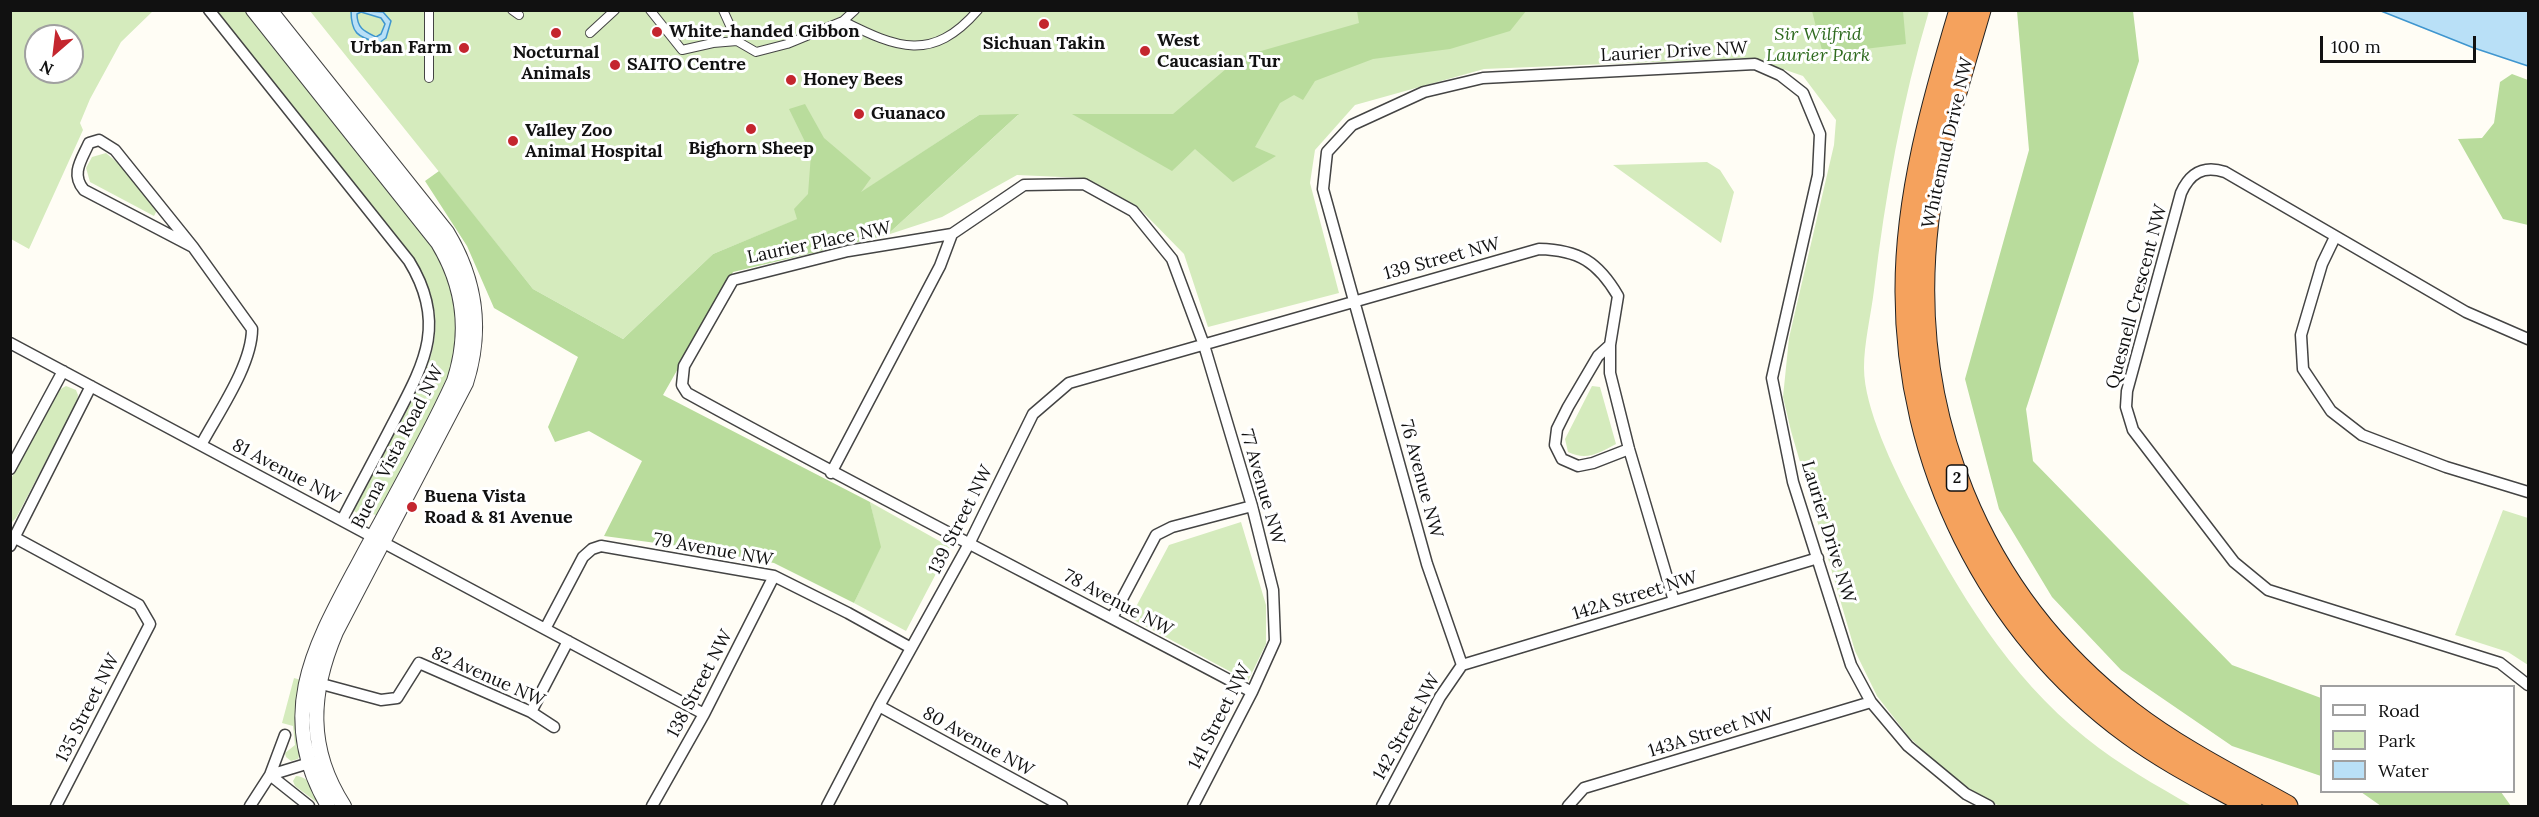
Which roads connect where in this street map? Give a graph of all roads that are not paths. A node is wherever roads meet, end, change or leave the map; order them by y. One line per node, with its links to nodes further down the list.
1 (209, 10): 32 (street, Buena Vista Road NW)
2 (253, 10): 34 (street, Buena Vista Road NW)
3 (270, 10): 34 (street, Buena Vista Road NW)
4 (429, 10): 15 (street)
5 (615, 10): 13 (street)
6 (650, 10): 14 (street)
7 (723, 10): 14 (street)
8 (855, 10): 12 (street)
9 (978, 10): 12 (street)
10 (1960, 10): 68 (highway, Whitemud Drive NW / 2)
11 (1980, 10): 69 (highway, Whitemud Drive NW / 2)
12 (843, 21): 14 (street)
13 (590, 33)
14 (737, 41)
15 (429, 78)
16 (952, 234): 22 (street, Laurier Place NW); 29 (street); 29 (street, Laurier Place NW)
17 (2335, 237): 20 (street, Quesnell Crescent NW); 30 (street); 46 (street, Quesnell Crescent NW)
18 (193, 247): 18 (street); 26 (street)
19 (1354, 300): 22 (street); 23 (street, 139 Street NW); 36 (street, Laurier Drive NW); 44 (street, 76 Avenue NW)
20 (2529, 339)
21 (10, 343): 24 (street, 81 Avenue NW)
22 (1204, 345): 31 (street, 77 Avenue NW); 35 (street, 139 Street NW)
23 (1610, 345): 27 (street); 27 (street)
24 (63, 371): 25 (street, 81 Avenue NW); 28 (street)
25 (91, 386): 26 (street, 81 Avenue NW); 33 (street)
26 (201, 445): 32 (street, 81 Avenue NW)
27 (1629, 449): 38 (street)
28 (10, 469)
29 (831, 472): 35 (street, Laurier Place NW)
30 (2529, 492)
31 (1252, 506): 39 (street); 42 (street, 77 Avenue NW)
32 (342, 520): 34 (street, 81 Avenue NW)
33 (12, 540): 56 (street, 135 Street NW)
34 (378, 540): 40 (street, 81 Avenue NW); 45 (street, Buena Vista Road NW); 54 (street, Buena Vista Road NW)
35 (969, 542): 39 (street, 78 Avenue NW); 43 (street, 139 Street NW)
36 (1818, 558): 38 (street, 142A Street NW); 48 (street, Laurier Drive NW)
37 (774, 576): 40 (street, 79 Avenue NW); 43 (street, 79 Avenue NW); 51 (street, 138 Street NW)
38 (1674, 601): 44 (street, 142A Street NW)
39 (1112, 618): 47 (street, 78 Avenue NW)
40 (545, 629): 41 (street, 81 Avenue NW)
41 (568, 641): 50 (street); 51 (street, 81 Avenue NW)
42 (1275, 641): 47 (street, 141 Street NW)
43 (911, 648): 49 (street, 139 Street NW)
44 (1462, 664): 65 (street, 142 Street NW)
45 (318, 683): 50 (street, 82 Avenue NW); 54 (street, Buena Vista Road NW)
46 (2529, 685)
47 (1252, 692): 64 (street, 141 Street NW)
48 (1870, 702): 66 (street, 143A Street NW); 67 (street, Laurier Drive NW)
49 (879, 706): 62 (street, 139 Street NW); 63 (street, 80 Avenue NW)
50 (531, 712): 52 (street, 82 Avenue NW)
51 (704, 714): 61 (street, 138 Street NW)
52 (554, 727)
53 (285, 735): 55 (street)
54 (316, 761): 55 (street); 59 (street, Buena Vista Road NW); 60 (street, Buena Vista Road NW)
55 (270, 775): 57 (street); 58 (street)
56 (56, 807)
57 (250, 807)
58 (309, 807)
59 (328, 807)
60 (344, 807)
61 (652, 807)
62 (827, 807)
63 (1062, 807)
64 (1193, 807)
65 (1382, 807)
66 (1568, 807)
67 (1989, 807)
68 (2251, 807)
69 (2287, 807)

